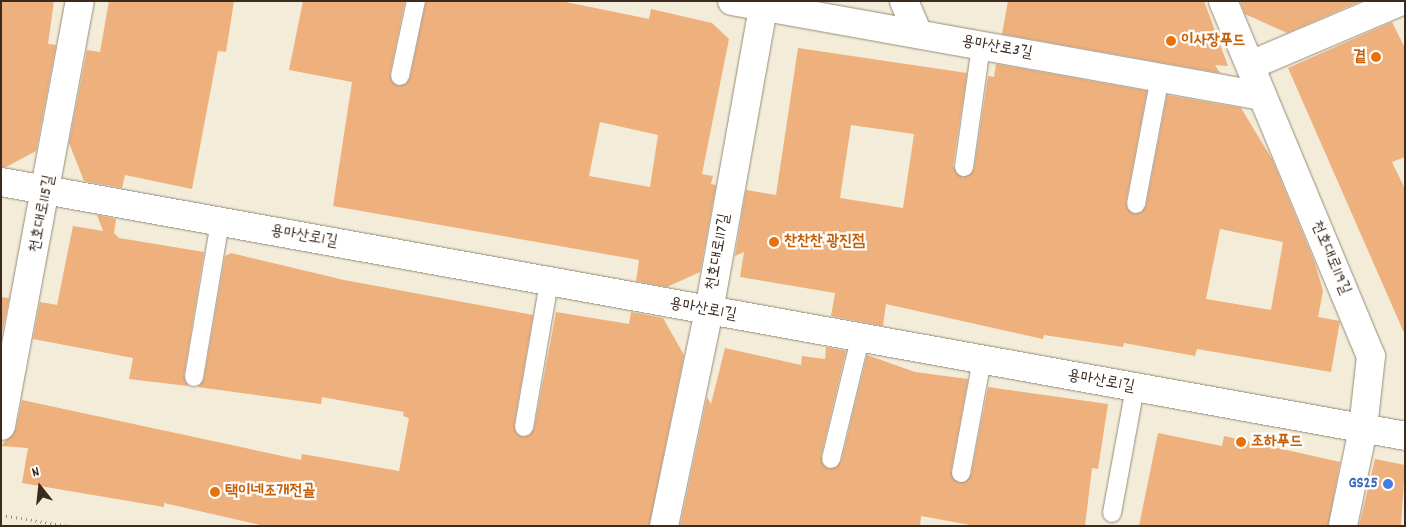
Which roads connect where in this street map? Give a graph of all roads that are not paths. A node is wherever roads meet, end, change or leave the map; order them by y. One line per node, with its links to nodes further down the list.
1 (80, 1): 17 (street, 천호대로115길)
2 (416, 1): 12 (lane)
3 (732, 1): 7 (street, 용마산로3길)
4 (904, 1): 9 (street)
5 (1223, 1): 11 (street, 천호대로119길)
6 (1402, 1): 8 (street); 11 (street)
7 (763, 7): 9 (street, 용마산로3길); 21 (street, 천호대로117길)
8 (1405, 9)
9 (918, 34): 10 (street, 용마산로3길)
10 (981, 46): 13 (street, 용마산로3길); 15 (lane)
11 (1251, 65): 14 (street, 천호대로119길)
12 (400, 76)
13 (1160, 77): 14 (street, 용마산로3길); 18 (lane)
14 (1262, 96): 28 (street, 천호대로119길)
15 (964, 167)
16 (1, 182): 17 (street, 용마산로1길)
17 (48, 190): 19 (street, 용마산로1길); 26 (street, 천호대로115길)
18 (1136, 204)
19 (220, 222): 20 (street, 용마산로1길); 24 (lane)
20 (549, 282): 21 (street, 용마산로1길); 27 (lane)
21 (709, 311): 22 (street, 용마산로1길); 33 (street, 천호대로117길)
22 (860, 339): 23 (street, 용마산로1길); 30 (lane)
23 (982, 360): 25 (street, 용마산로1길); 31 (lane)
24 (194, 378)
25 (1135, 388): 28 (street, 용마산로1길); 32 (lane)
26 (1, 426)
27 (524, 427)
28 (1363, 429): 29 (street, 용마산로1길); 34 (street, 천호대로119길)
29 (1405, 436)
30 (832, 459)
31 (961, 473)
32 (1112, 513)
33 (664, 526)
34 (1343, 526)

